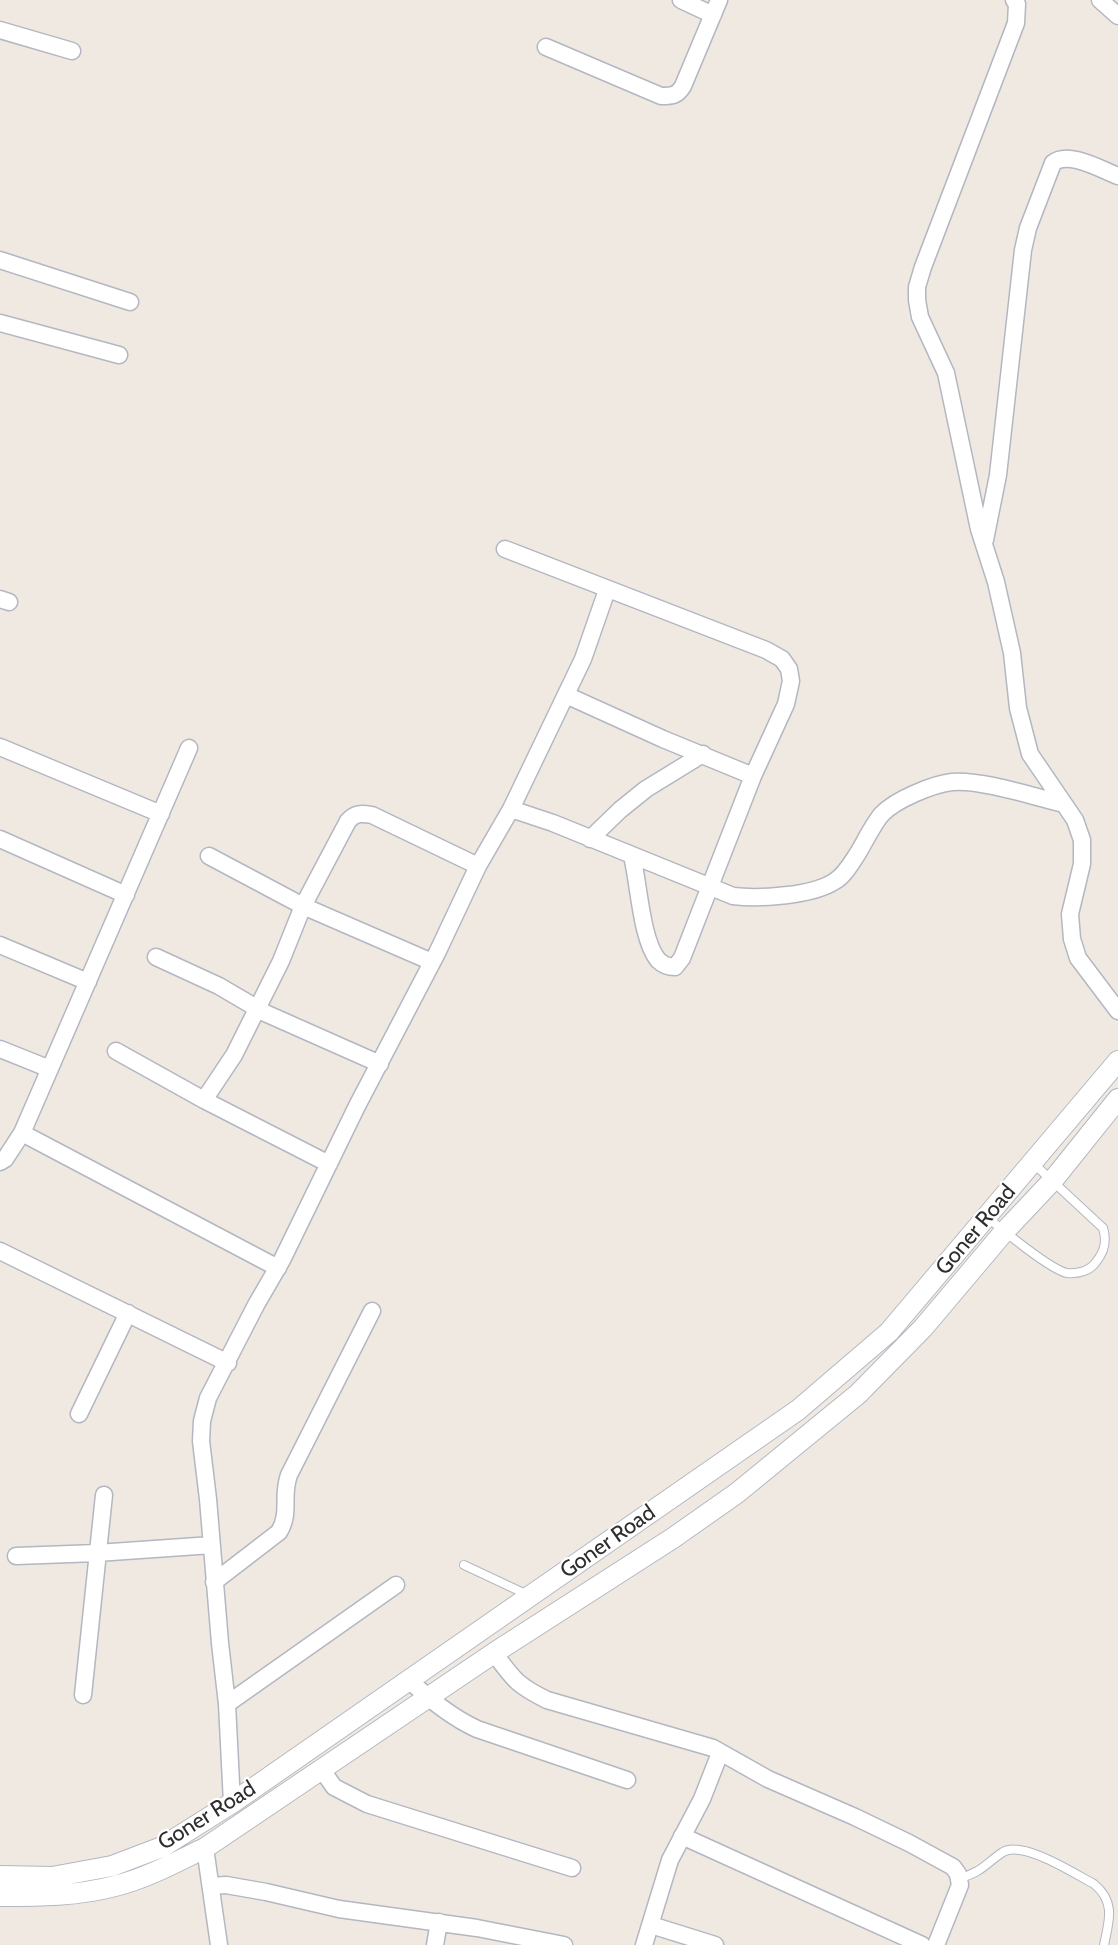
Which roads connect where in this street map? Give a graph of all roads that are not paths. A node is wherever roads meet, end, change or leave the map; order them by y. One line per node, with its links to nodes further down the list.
1 (681, 0): 4 (street)
2 (1014, 0): 14 (street)
3 (1100, 0): 5 (street)
4 (716, 7): 7 (street)
5 (1118, 16)
6 (0, 30): 8 (street)
7 (546, 47)
8 (72, 51)
9 (1118, 176): 14 (street)
10 (0, 260): 11 (street)
11 (130, 302)
12 (0, 323): 13 (street)
13 (118, 355)
14 (984, 544): 22 (street)
15 (505, 549): 16 (street)
16 (608, 590): 17 (street); 21 (street)
17 (566, 695): 20 (street); 23 (street)
18 (0, 747): 24 (street)
19 (189, 748): 24 (street)
20 (704, 754): 21 (street); 26 (street)
21 (753, 776): 30 (street)
22 (1064, 804): 30 (street); 38 (street)
23 (511, 809): 26 (street); 29 (street)
24 (160, 814): 31 (street)
25 (0, 839): 31 (street)
26 (590, 839): 28 (street)
27 (209, 856): 32 (street)
28 (632, 856): 30 (street); 30 (street)
29 (477, 866): 32 (street); 35 (street)
30 (709, 886)
31 (126, 895): 36 (street)
32 (303, 906): 35 (street); 37 (street)
33 (0, 945): 36 (street)
34 (156, 957): 37 (street)
35 (432, 962): 42 (street)
36 (88, 982): 43 (street)
37 (257, 1008): 42 (street); 44 (street)
38 (1118, 1011)
39 (0, 1049): 43 (street)
40 (116, 1051): 44 (street)
41 (1118, 1061): 48 (street, Goner Road)
42 (380, 1064): 49 (street)
43 (50, 1070): 46 (street)
44 (204, 1100): 49 (street)
45 (1118, 1100): 50 (street, Goner Road)
46 (22, 1133): 47 (street); 54 (street)
47 (0, 1162)
48 (1033, 1163): 50 (lane); 51 (street, Goner Road)
49 (329, 1164): 54 (street)
50 (1053, 1180): 52 (street, Goner Road); 52 (lane)
51 (987, 1217): 52 (lane); 59 (street, Goner Road)
52 (1004, 1232): 60 (street, Goner Road)
53 (0, 1251): 56 (street)
54 (278, 1268): 57 (street)
55 (372, 1311): 66 (street)
56 (128, 1314): 57 (street); 58 (street)
57 (228, 1363): 62 (street)
58 (79, 1414)
59 (719, 1465): 60 (street); 68 (street, Goner Road)
60 (737, 1493): 69 (street, Goner Road)
61 (104, 1495): 63 (street)
62 (212, 1545): 63 (street); 66 (street)
63 (97, 1553): 64 (street); 71 (street)
64 (16, 1556)
65 (464, 1565): 68 (lane)
66 (214, 1582): 73 (street)
67 (396, 1585): 73 (street)
68 (530, 1596): 70 (street, Goner Road)
69 (494, 1653): 72 (street, Goner Road); 74 (street)
70 (409, 1680): 72 (street); 77 (street, Goner Road)
71 (83, 1695)
72 (427, 1698): 75 (street, Goner Road); 76 (street)
73 (227, 1704): 77 (street)
74 (720, 1753): 80 (street); 84 (street)
75 (322, 1770): 78 (street, Goner Road); 82 (street)
76 (627, 1780)
77 (232, 1803): 78 (street); 79 (street, Goner Road)
78 (243, 1823): 81 (street, Goner Road)
79 (199, 1824): 81 (street); 83 (street, Goner Road)
80 (682, 1836): 88 (street); 94 (street)
81 (205, 1848): 85 (street); 86 (street, Goner Road)
82 (572, 1868)
83 (0, 1876)
84 (959, 1878): 95 (street); 96 (lane)
85 (211, 1886): 87 (street); 89 (street)
86 (0, 1896)
87 (439, 1922): 90 (street); 91 (street)
88 (651, 1925): 92 (street); 93 (street)
89 (219, 1945)
90 (435, 1945)
91 (564, 1945)
92 (644, 1945)
93 (715, 1945)
94 (922, 1945)
95 (936, 1945)
96 (1104, 1945)

